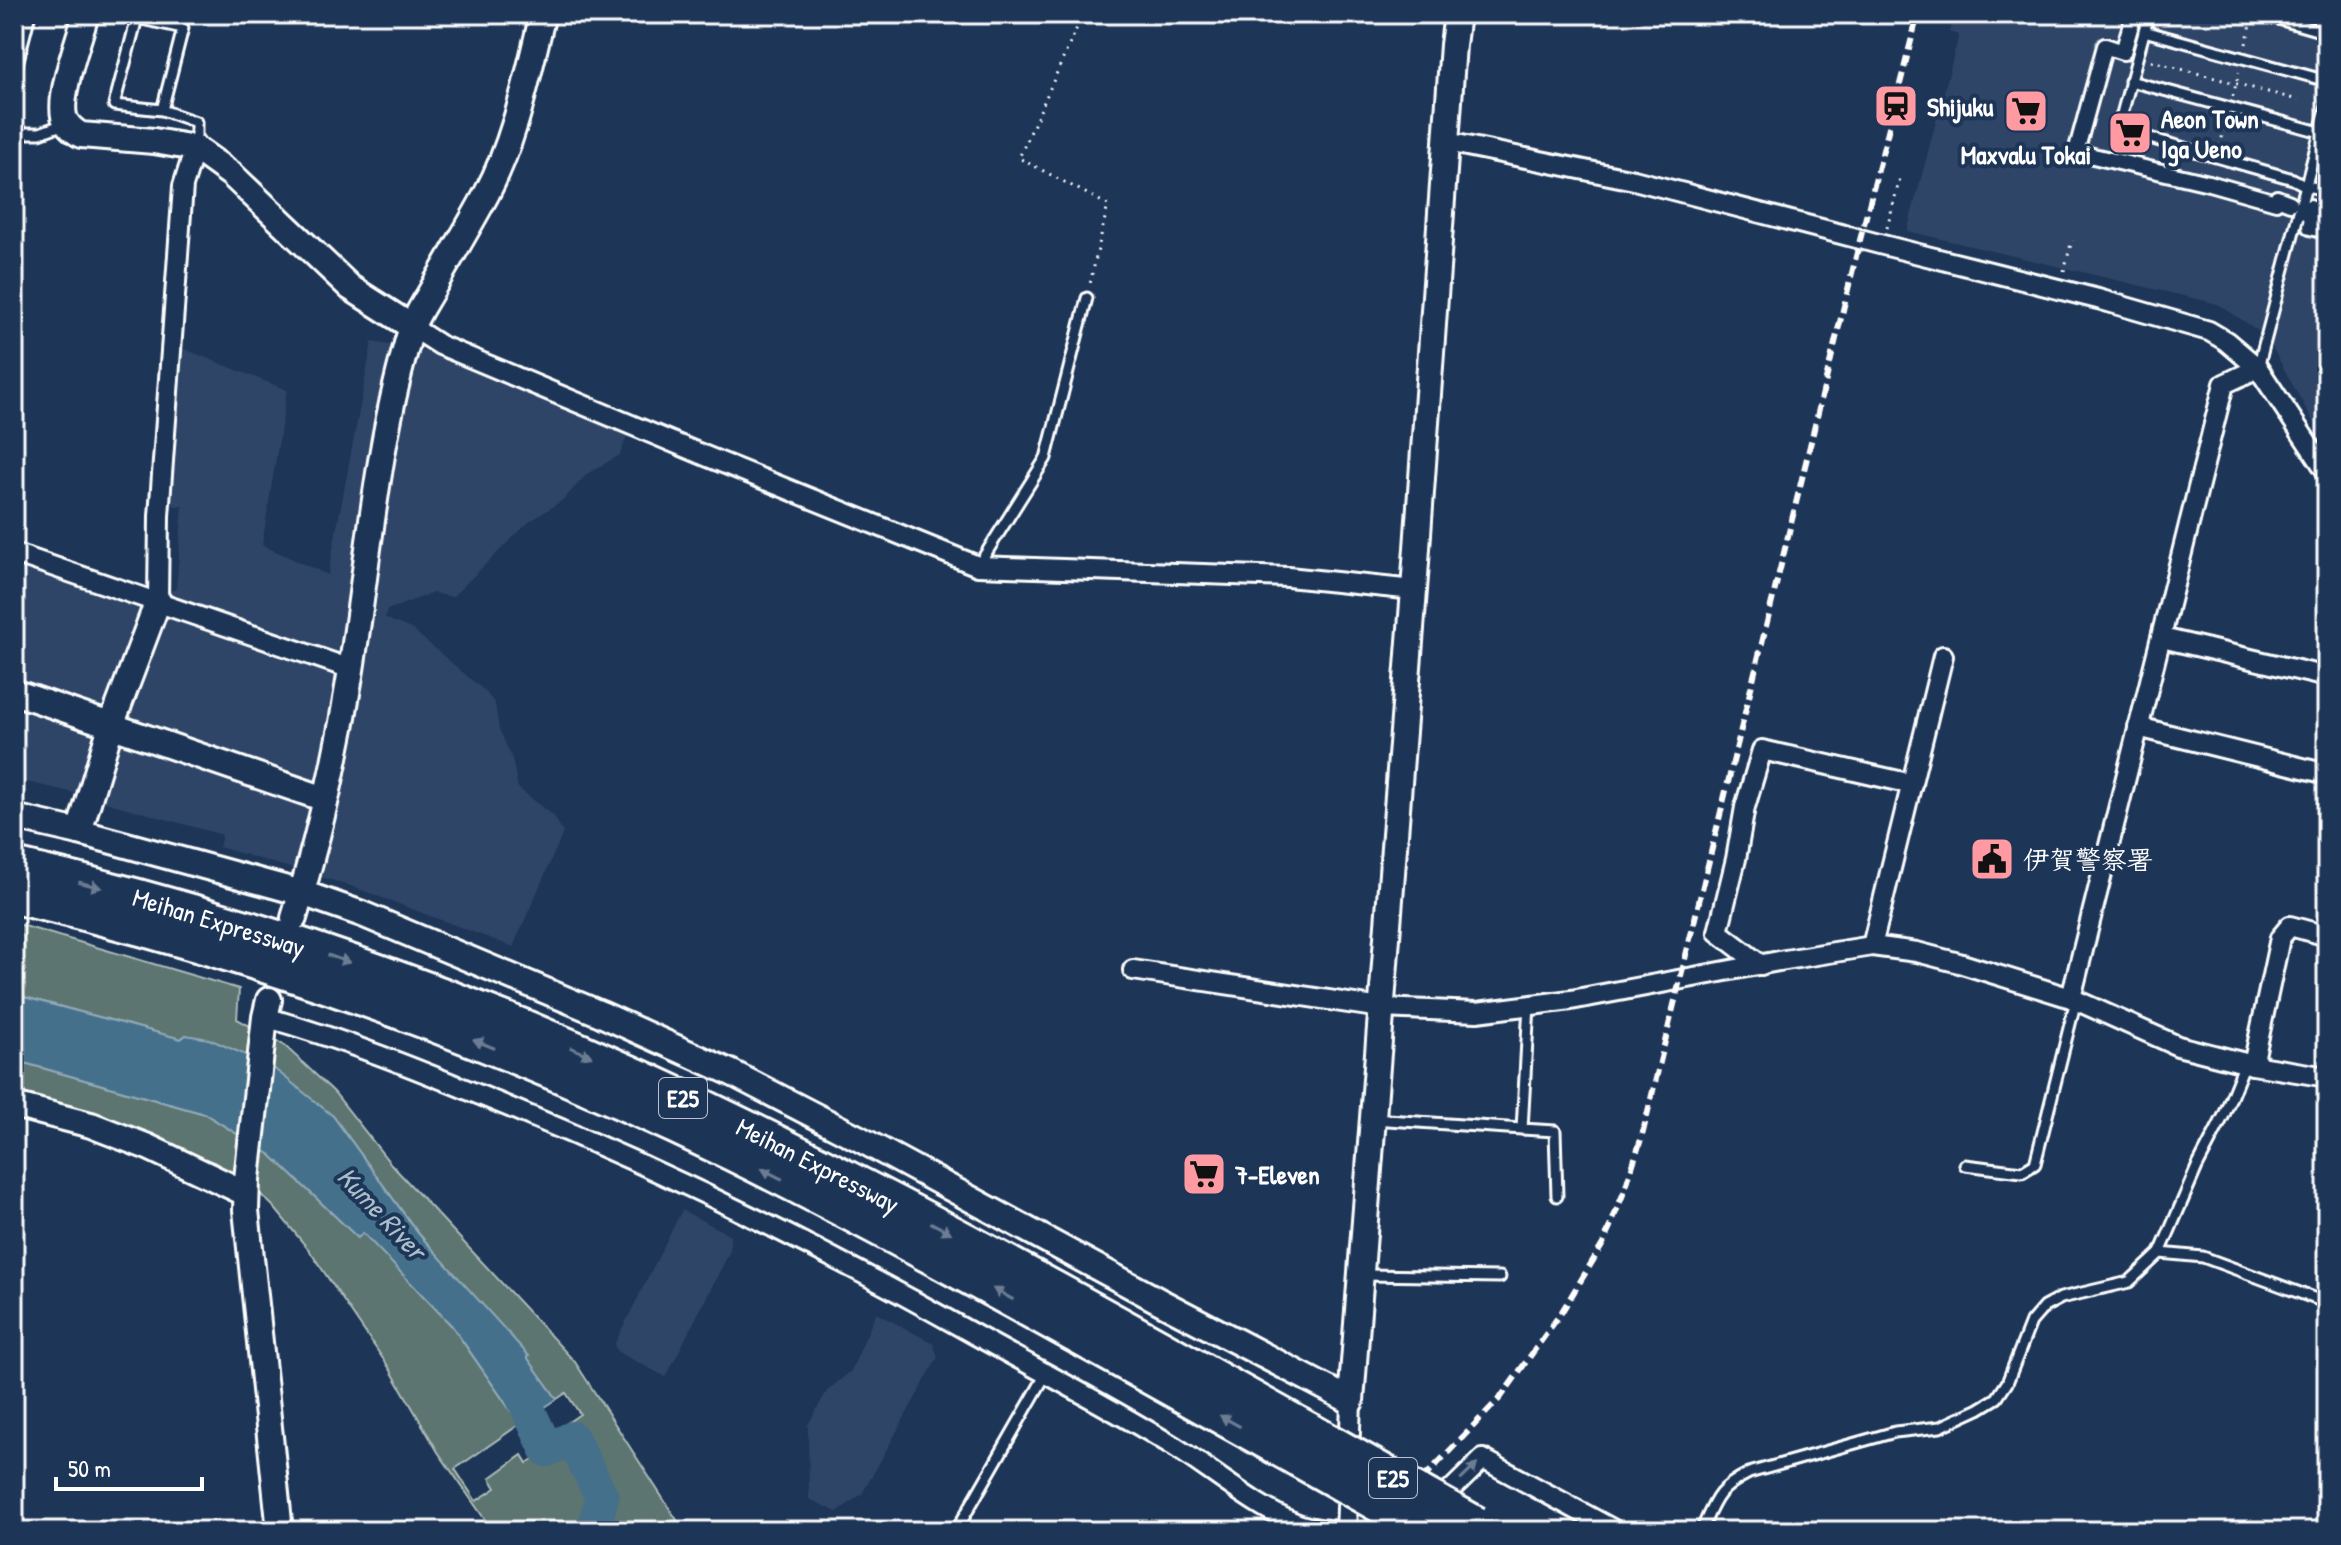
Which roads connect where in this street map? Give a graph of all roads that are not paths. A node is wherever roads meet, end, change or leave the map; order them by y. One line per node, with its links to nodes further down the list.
1 (30, 14): 10 (lane)
2 (86, 14): 15 (street)
3 (543, 14): 27 (street)
4 (1457, 14): 18 (street)
5 (2134, 14): 23 (street)
6 (2149, 14): 8 (lane)
7 (2256, 17): 9 (lane)
8 (2144, 31): 11 (lane); 12 (lane)
9 (2327, 33)
10 (14, 76)
11 (2130, 81): 16 (lane); 21 (lane)
12 (2327, 81)
13 (2327, 105): 16 (lane)
14 (162, 110): 14 (lane); 20 (lane)
15 (67, 123): 17 (lane); 20 (street)
16 (2320, 132): 19 (lane)
17 (14, 133)
18 (1447, 142): 28 (street); 32 (street)
19 (2322, 144): 21 (lane)
20 (195, 148): 27 (street); 33 (street)
21 (2306, 186): 22 (lane); 28 (lane)
22 (2327, 190)
23 (2290, 203)
24 (2310, 207): 25 (street)
25 (2327, 231)
26 (1087, 298): 31 (lane)
27 (412, 327): 31 (street); 36 (street)
28 (2258, 368): 29 (street); 34 (street)
29 (2327, 472)
30 (14, 553): 33 (street)
31 (978, 566): 32 (street)
32 (1414, 590): 56 (street)
33 (158, 601): 36 (street); 39 (street)
34 (2162, 638): 37 (street); 40 (street)
35 (1943, 656): 42 (street)
36 (351, 669): 43 (street)
37 (2327, 677)
38 (14, 692): 39 (street)
39 (111, 726): 43 (street); 45 (street)
40 (2138, 727): 41 (street); 54 (street)
41 (2327, 774)
42 (1912, 784): 51 (street); 52 (street)
43 (325, 799): 47 (street)
44 (14, 817): 45 (street)
45 (79, 832): 47 (street)
46 (14, 866): 72 (highway, Meihan Expressway / E25, one-way to 72)
47 (302, 893): 49 (street); 71 (street)
48 (14, 896): 72 (highway, Meihan Expressway / E25, one-way to 48)
49 (294, 918)
50 (2327, 936): 58 (street)
51 (1872, 946): 52 (street); 54 (street)
52 (1761, 965): 55 (street)
53 (1133, 970): 56 (street)
54 (2074, 999): 58 (street); 63 (lane)
55 (1529, 1005): 56 (street); 62 (lane)
56 (1381, 1008): 61 (street)
57 (266, 1016): 64 (street); 70 (street)
58 (2249, 1064): 59 (street); 66 (lane)
59 (2327, 1077)
60 (14, 1105): 64 (street)
61 (1373, 1119): 62 (lane); 67 (street)
62 (1522, 1129): 65 (lane)
63 (1965, 1165)
64 (246, 1186): 74 (street)
65 (1557, 1196)
66 (2160, 1253): 69 (lane); 81 (lane)
67 (1362, 1275): 68 (lane); 71 (street)
68 (1500, 1277)
69 (2327, 1303)
70 (1046, 1374): 75 (lane); 76 (street)
71 (1351, 1401): 77 (street)
72 (1304, 1445): 73 (highway, Meihan Expressway / E25, bridge); 79 (highway, Meihan Expressway / E25, bridge)
73 (1486, 1529)
74 (280, 1531)
75 (956, 1531)
76 (1340, 1531)
77 (1346, 1531)
78 (1418, 1531): 80 (street, one-way to 80)
79 (1426, 1531)
80 (1616, 1531)
81 (1701, 1531)

